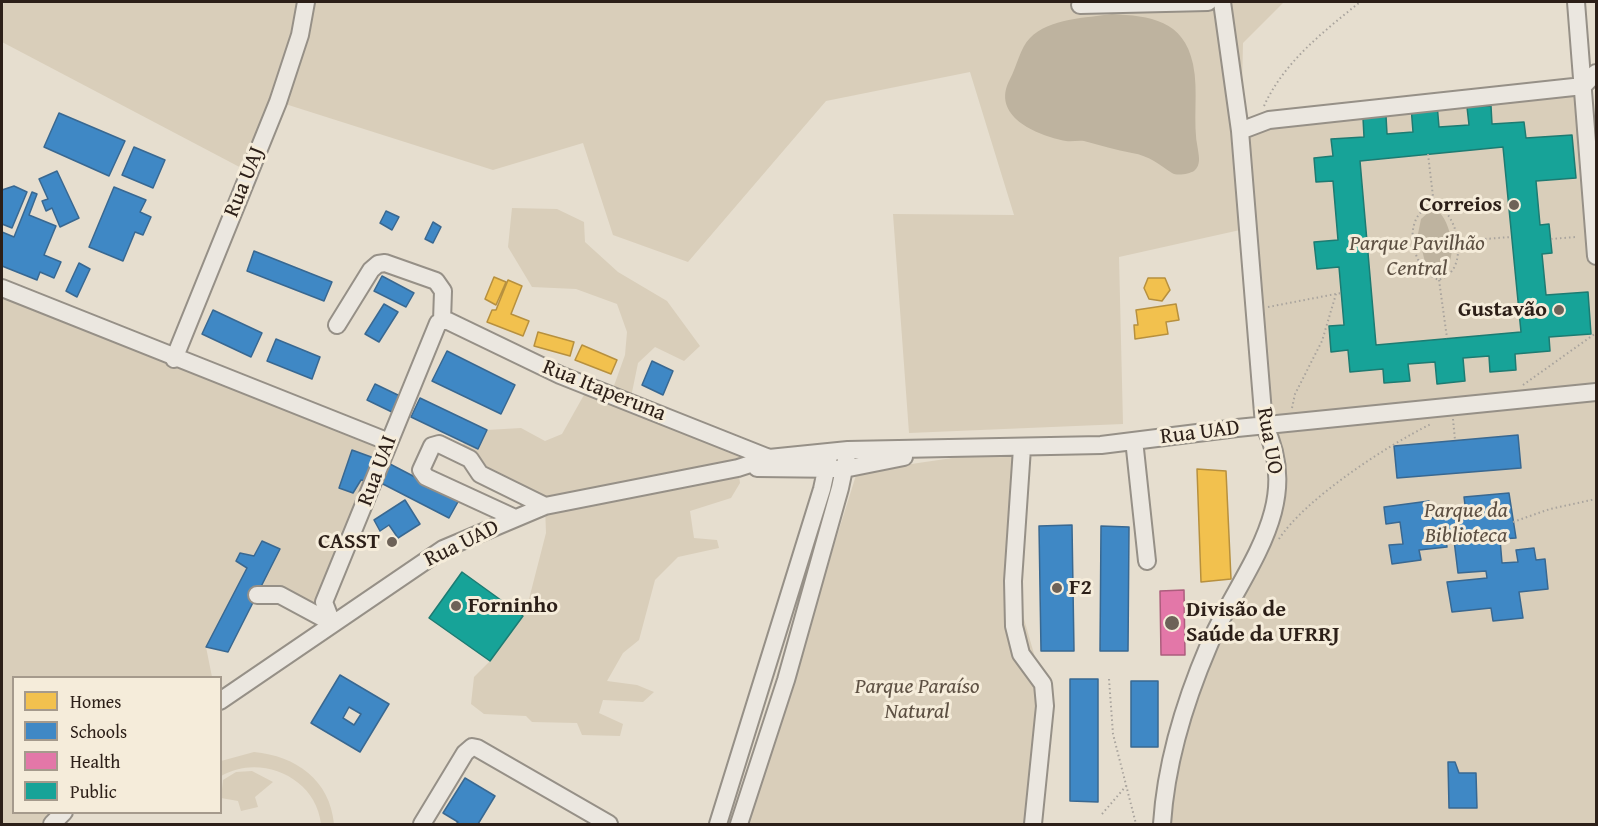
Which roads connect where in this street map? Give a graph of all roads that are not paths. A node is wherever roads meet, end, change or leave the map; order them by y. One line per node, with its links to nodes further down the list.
1 (306, 2): 13 (street, Rua UAJ)
2 (1208, 2): 5 (street)
3 (1222, 2): 8 (street, Rua UO)
4 (1576, 2): 7 (street)
5 (1080, 5)
6 (1596, 73): 7 (street)
7 (1583, 86): 8 (street); 9 (street)
8 (1240, 131): 15 (street, Rua UO)
9 (1596, 256)
10 (2, 288): 13 (street)
11 (442, 321): 12 (street); 17 (street, Rua UAI); 24 (street, Rua Itaperuna)
12 (336, 325)
13 (174, 358): 17 (street)
14 (1596, 392): 15 (street, Rua UAD)
15 (1264, 425): 16 (street, Rua UAD); 43 (street, Rua UO)
16 (1237, 428): 18 (street, Rua UAD); 20 (street)
17 (389, 442): 34 (street, Rua UAI)
18 (1101, 445): 19 (street, Rua UAD); 20 (street)
19 (1022, 448): 22 (street, Rua UAD); 42 (street)
20 (1135, 449): 32 (street)
21 (848, 450): 22 (street, Rua UAD); 23 (street, Rua UAD); 27 (street)
22 (945, 450): 27 (street, Rua UAD)
23 (830, 452): 24 (street, Rua UAD); 26 (street)
24 (769, 458): 25 (street, Rua UAD)
25 (738, 468): 26 (street, Rua UAD); 30 (street, Rua UAD)
26 (826, 469): 27 (street, Rua UAD); 40 (street)
27 (844, 469): 41 (street)
28 (480, 474): 29 (street); 29 (street); 30 (street)
29 (469, 497): 31 (street)
30 (544, 506): 31 (street, Rua UAD)
31 (515, 518): 34 (street, Rua UAD)
32 (1147, 561)
33 (256, 595): 34 (street)
34 (332, 623): 35 (street, Rua UAD)
35 (222, 700)
36 (63, 814): 37 (street)
37 (52, 825)
38 (422, 825): 39 (street)
39 (609, 825)
40 (718, 825)
41 (739, 825)
42 (1033, 825)
43 (1162, 825)

